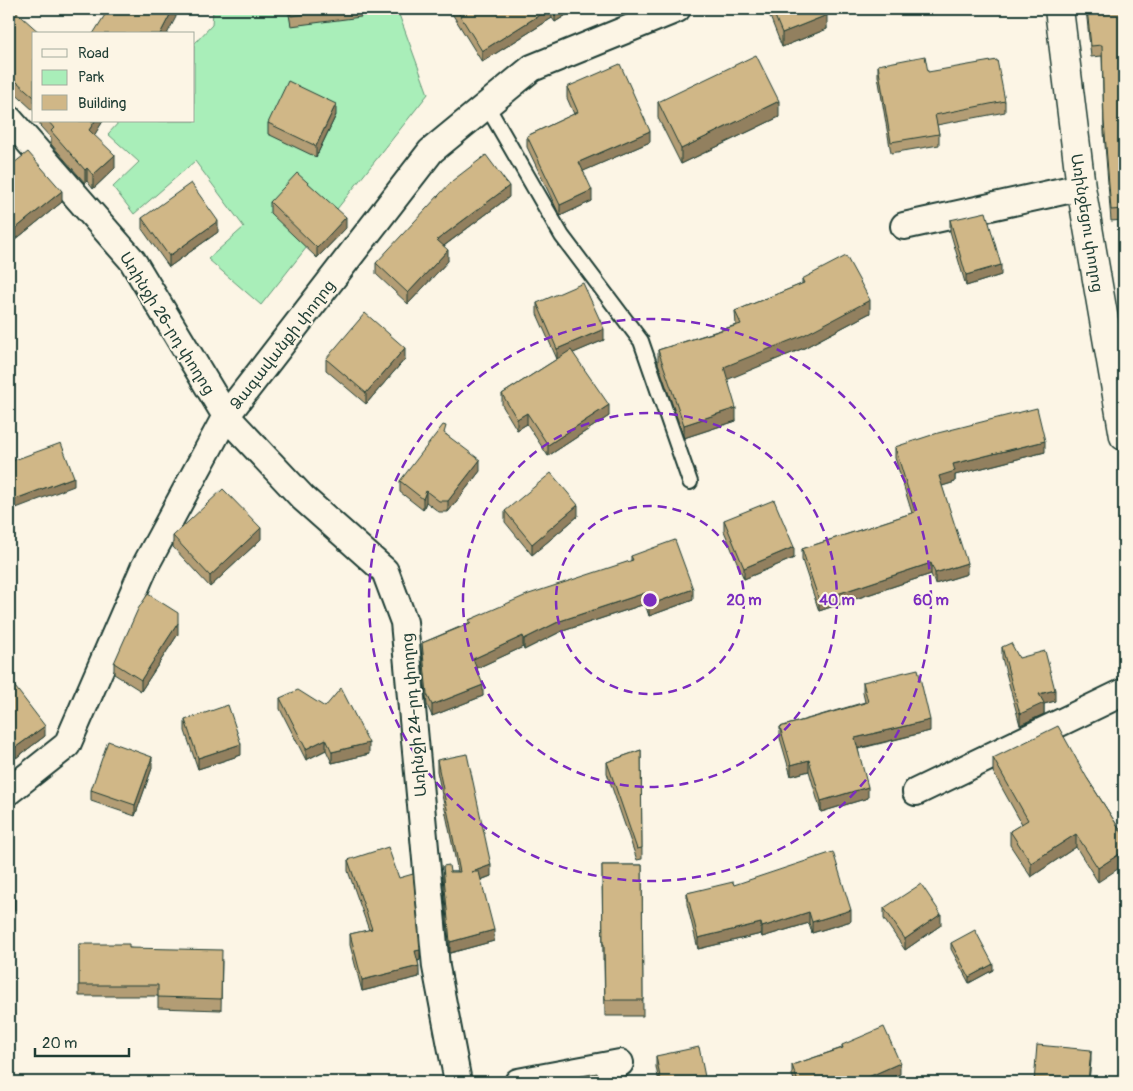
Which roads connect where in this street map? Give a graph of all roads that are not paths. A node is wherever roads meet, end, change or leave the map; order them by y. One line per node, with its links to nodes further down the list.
1 (677, 9): 3 (street, Ձագավանքի փողոց)
2 (1058, 9): 5 (street, Առինջեցու փողոց)
3 (487, 106): 7 (street, Ձագավանքի փողոց); 9 (lane)
4 (9, 120): 7 (street, Առինջի 26-րդ փողոց)
5 (1080, 187): 6 (street); 8 (street, Առինջեցու փողոց)
6 (904, 226)
7 (226, 416): 11 (street, Ձագավանքի փողոց); 14 (street, Առինջի 24-րդ փողոց)
8 (1124, 436)
9 (690, 482)
10 (1124, 692): 12 (street)
11 (9, 791)
12 (916, 792)
13 (620, 1063): 15 (street)
14 (458, 1082)
15 (518, 1082)

